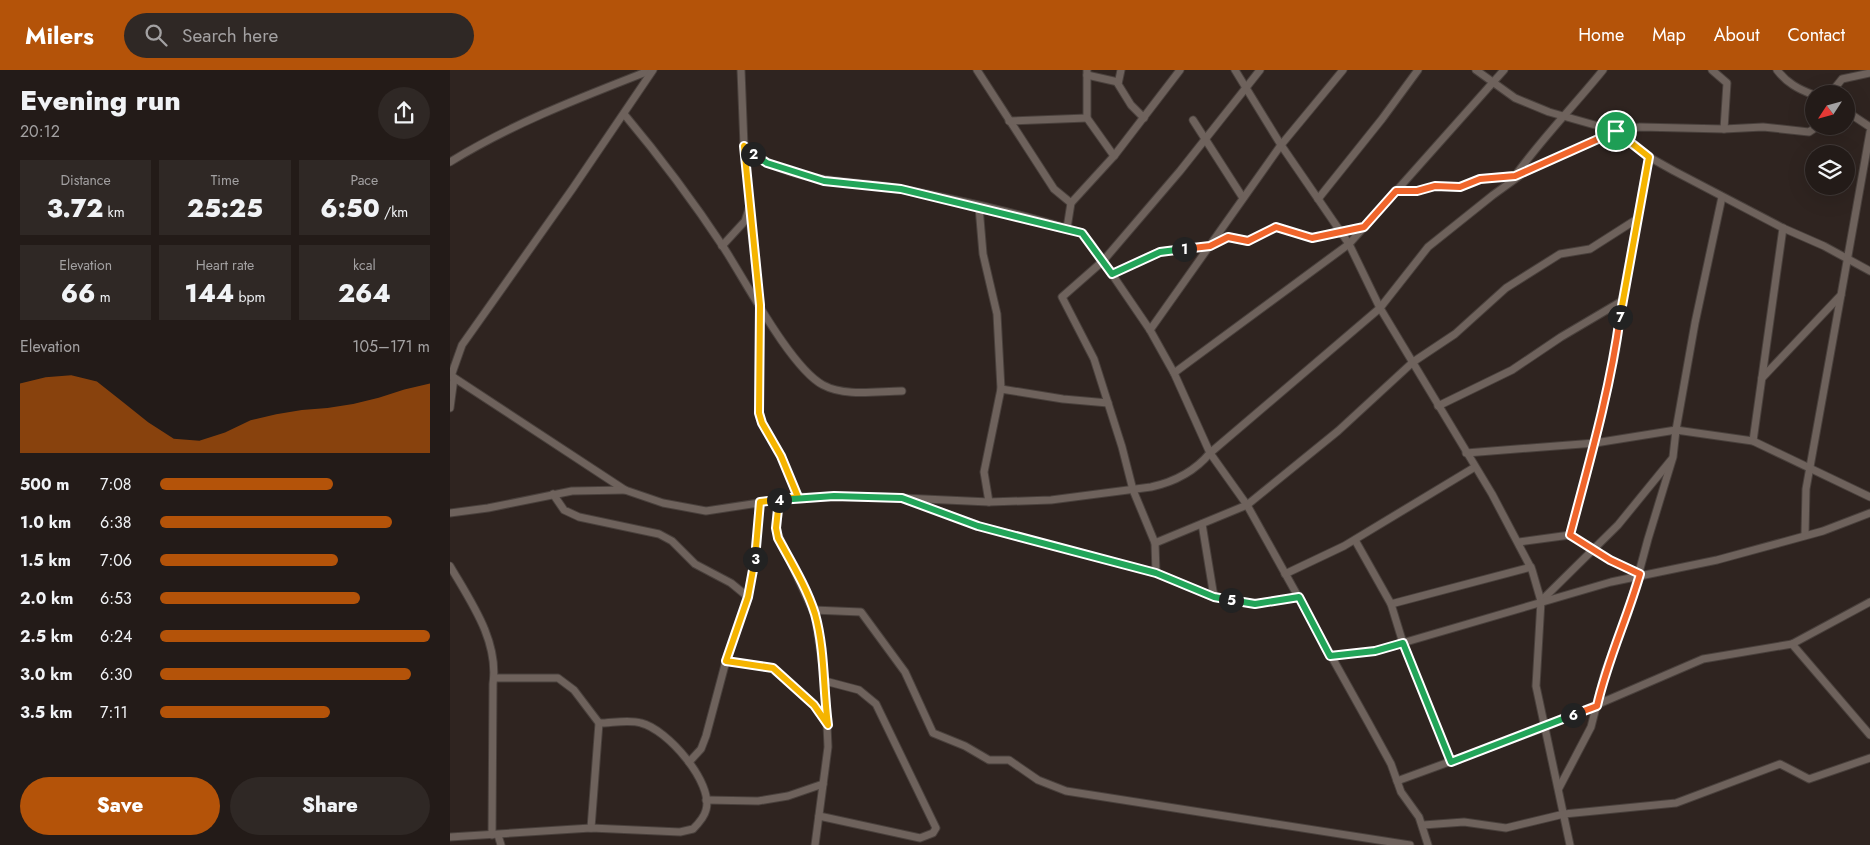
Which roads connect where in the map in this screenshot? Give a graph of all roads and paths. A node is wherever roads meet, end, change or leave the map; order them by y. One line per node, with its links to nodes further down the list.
1 (652, 70): 22 (street); 39 (street)
2 (741, 70): 36 (street)
3 (977, 70): 28 (street)
4 (1121, 70): 17 (street)
5 (1180, 70): 26 (street)
6 (1236, 70): 20 (street)
7 (1260, 70): 20 (street)
8 (1342, 70): 35 (street)
9 (1418, 70): 45 (street)
10 (1476, 70): 18 (street)
11 (1504, 70): 18 (street)
12 (1603, 70): 23 (street)
13 (1712, 70): 30 (street)
14 (1778, 70): 21 (street)
15 (1087, 73): 17 (street); 25 (street)
16 (1870, 73): 19 (street)
17 (1118, 82): 26 (street)
18 (1494, 82): 23 (street); 42 (street)
19 (1838, 85)
20 (1246, 88): 34 (street); 35 (street)
21 (1805, 91)
22 (624, 114): 55 (street); 68 (street)
23 (1566, 115): 31 (street); 41 (street)
24 (1855, 117): 29 (street)
25 (1087, 118): 28 (street); 37 (street)
26 (1144, 118): 37 (street)
27 (1193, 120): 34 (street)
28 (1009, 121): 46 (street)
29 (1870, 127)
30 (1724, 129): 31 (street); 32 (street)
31 (1616, 131): 38 (street); 40 (street)
32 (1805, 132)
33 (1870, 132): 57 (street)
34 (1205, 139): 44 (street); 58 (street)
35 (1281, 145): 44 (street); 45 (street)
36 (744, 146): 47 (street); 48 (street)
37 (1114, 156): 46 (street)
38 (1649, 157): 43 (street); 49 (street)
39 (450, 162)
40 (1525, 172): 41 (street); 64 (street)
41 (1515, 176): 42 (street)
42 (1396, 191): 50 (street)
43 (1722, 197): 52 (street); 75 (street)
44 (1243, 198): 56 (street)
45 (1318, 199): 53 (street)
46 (1071, 204): 51 (street)
47 (980, 207): 51 (street); 70 (street)
48 (749, 209): 55 (street); 63 (street)
49 (1637, 219): 62 (street); 66 (street)
50 (1364, 227): 53 (street); 54 (street)
51 (1067, 228): 58 (street)
52 (1783, 228): 57 (street); 69 (street)
53 (1340, 232): 54 (street); 56 (street)
54 (1348, 244): 64 (street); 67 (street)
55 (722, 246): 63 (street)
56 (1210, 246): 60 (street); 65 (street)
57 (1849, 259): 59 (street); 61 (street)
58 (1103, 261): 60 (street); 72 (street)
59 (1870, 271)
60 (1112, 274): 65 (street)
61 (1841, 295): 69 (street); 82 (street)
62 (1622, 301): 73 (street); 77 (street)
63 (760, 305): 71 (street); 86 (street)
64 (1380, 308): 66 (street); 79 (street)
65 (1150, 330): 67 (street)
66 (1413, 362): 73 (street); 92 (street)
67 (1174, 373): 79 (street)
68 (451, 376): 74 (street); 83 (street)
69 (1762, 378): 76 (street)
70 (1001, 389): 72 (street); 91 (street)
71 (902, 391)
72 (1108, 403): 84 (street)
73 (1438, 406): 78 (street)
74 (450, 408)
75 (1676, 430): 76 (street); 77 (street); 80 (street)
76 (1753, 441): 82 (street)
77 (1595, 443): 78 (street); 97 (street)
78 (1466, 453): 81 (street)
79 (1210, 454): 84 (street); 92 (street)
80 (1673, 456): 101 (street); 106 (street)
81 (1475, 467): 98 (street); 99 (street)
82 (1810, 468): 87 (street); 96 (street)
83 (625, 490): 85 (street); 90 (street)
84 (1133, 490): 91 (street); 100 (street)
85 (553, 494): 93 (street); 107 (street)
86 (798, 497): 88 (street); 89 (street)
87 (1870, 497)
88 (902, 498): 91 (street); 104 (street)
89 (778, 500): 90 (street); 113 (street)
90 (760, 502): 107 (street)
91 (989, 502)
92 (1247, 504): 95 (street); 105 (street)
93 (450, 513)
94 (1870, 513): 96 (street)
95 (1202, 524): 100 (street); 108 (street)
96 (1805, 534): 106 (street)
97 (1570, 535): 99 (street); 101 (street)
98 (1355, 540): 105 (street); 112 (street)
99 (1519, 542): 103 (street)
100 (1155, 543): 104 (street)
101 (1593, 550): 106 (street); 110 (street)
102 (450, 566): 118 (street)
103 (1531, 567): 110 (street); 112 (street)
104 (1156, 573): 108 (street)
105 (1285, 574): 109 (street)
106 (1640, 574): 110 (street); 120 (street)
107 (748, 597): 117 (street)
108 (1214, 597): 109 (street)
109 (1299, 597): 116 (street)
110 (1541, 601): 114 (street); 123 (street)
111 (1870, 602): 115 (street)
112 (1391, 604): 114 (street)
113 (813, 610): 119 (street); 140 (street)
114 (1403, 643): 116 (street); 127 (street)
115 (1792, 644): 120 (street); 124 (street)
116 (1330, 656): 128 (street)
117 (726, 661): 122 (street); 126 (street)
118 (494, 678): 121 (street); 136 (street)
119 (825, 681): 122 (street); 133 (street)
120 (1597, 706): 123 (street); 130 (street)
121 (599, 723): 126 (street); 135 (street)
122 (828, 725): 129 (street)
123 (1545, 727): 127 (street); 130 (street)
124 (1870, 735)
125 (1870, 758): 132 (street)
126 (689, 762): 131 (street)
127 (1451, 762): 128 (street)
128 (1397, 781): 134 (street)
129 (823, 784): 131 (street); 133 (street)
130 (1558, 788): 132 (street)
131 (706, 800): 135 (street)
132 (1564, 814): 134 (street); 142 (street)
133 (819, 816): 139 (street)
134 (1423, 825): 141 (street)
135 (591, 828): 136 (street)
136 (495, 835): 137 (street); 138 (street)
137 (450, 837)
138 (501, 845)
139 (815, 845)
140 (1410, 845)
141 (1428, 845)
142 (1570, 845)

